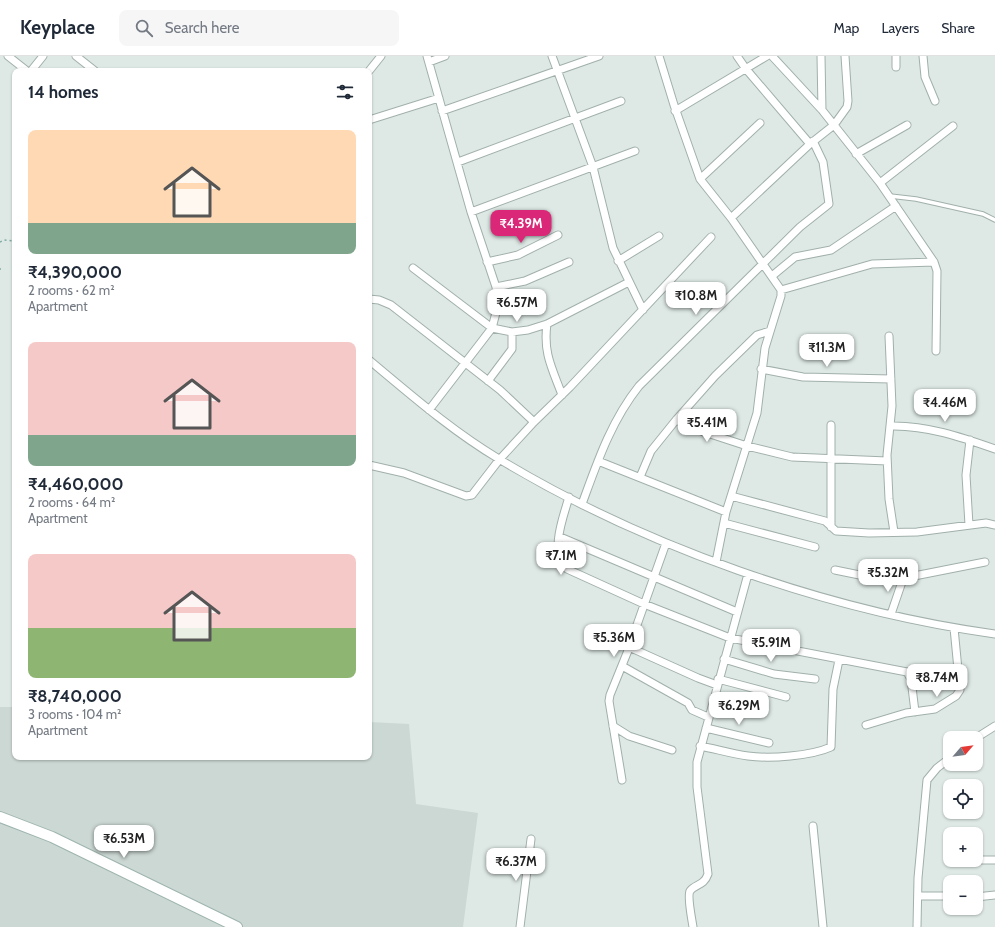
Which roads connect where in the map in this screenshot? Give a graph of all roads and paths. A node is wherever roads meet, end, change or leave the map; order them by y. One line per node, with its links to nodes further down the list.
1 (8, 56): 18 (street)
2 (43, 56): 19 (street)
3 (76, 56): 20 (street)
4 (381, 56): 21 (street)
5 (445, 56): 16 (street)
6 (552, 56): 23 (street)
7 (599, 56): 23 (street)
8 (659, 56): 29 (street)
9 (737, 56): 22 (street)
10 (767, 56): 22 (street)
11 (772, 56): 27 (street)
12 (821, 56): 27 (street)
13 (845, 56): 33 (street)
14 (896, 56): 17 (street)
15 (924, 56): 26 (street)
16 (428, 59): 24 (street)
17 (896, 67)
18 (23, 68)
19 (33, 68)
20 (91, 68)
21 (371, 68)
22 (746, 69): 29 (street); 36 (street)
23 (557, 70): 28 (street); 31 (street)
24 (439, 98): 28 (street); 30 (street)
25 (621, 101): 31 (street)
26 (935, 101)
27 (822, 110): 33 (street)
28 (442, 111): 39 (street)
29 (675, 111): 41 (street)
30 (372, 119)
31 (575, 119): 39 (street); 40 (street)
32 (760, 123): 41 (street)
33 (834, 125): 36 (street); 38 (street)
34 (908, 125): 38 (street)
35 (953, 126): 42 (street)
36 (812, 143): 46 (street); 56 (street)
37 (635, 151): 40 (street)
38 (856, 154): 42 (street)
39 (458, 162): 45 (street)
40 (593, 167): 45 (street); 53 (street)
41 (700, 179): 46 (street)
42 (880, 183): 43 (street)
43 (890, 196): 44 (street); 47 (lane)
44 (896, 206): 57 (street); 61 (street)
45 (471, 212): 54 (street)
46 (731, 218): 56 (street)
47 (995, 220)
48 (558, 235): 54 (street)
49 (660, 236): 53 (street)
50 (711, 238): 66 (street)
51 (12, 241): 52 (path)
52 (0, 242)
53 (618, 261): 62 (street)
54 (487, 262): 63 (street)
55 (569, 262): 63 (street)
56 (763, 262): 61 (street); 89 (street)
57 (934, 262): 64 (street); 72 (street)
58 (0, 268): 60 (path)
59 (413, 268): 68 (street)
60 (0, 271)
61 (772, 276): 64 (street)
62 (629, 282): 66 (street); 67 (street)
63 (496, 287): 68 (street)
64 (781, 290): 69 (street)
65 (372, 299): 74 (street)
66 (643, 310): 78 (street)
67 (547, 324): 70 (street); 78 (street)
68 (492, 328): 70 (street); 74 (street)
69 (770, 331): 75 (street); 80 (street)
70 (512, 332): 77 (street)
71 (889, 336): 76 (street)
72 (936, 351)
73 (372, 362): 79 (street)
74 (465, 363): 77 (street); 79 (street)
75 (761, 368): 76 (street); 85 (street)
76 (891, 379): 83 (street)
77 (488, 381): 81 (street)
78 (562, 395): 81 (street)
79 (429, 410): 88 (street)
80 (676, 420): 85 (street); 92 (street)
81 (534, 422): 88 (street)
82 (831, 425): 87 (street)
83 (890, 426): 84 (street); 90 (street)
84 (970, 440): 86 (street); 98 (street)
85 (747, 446): 87 (street); 93 (street)
86 (995, 449)
87 (831, 459): 90 (street); 100 (street)
88 (499, 460): 91 (street); 94 (street)
89 (598, 461): 92 (street); 95 (street)
90 (887, 461): 101 (street)
91 (372, 466)
92 (640, 477): 96 (street)
93 (731, 496): 96 (street); 100 (street)
94 (569, 497): 95 (street); 102 (street)
95 (582, 504): 103 (street)
96 (726, 512): 97 (street)
97 (724, 523): 104 (street); 105 (street)
98 (969, 525): 99 (street); 101 (street)
99 (995, 526)
100 (831, 527): 101 (street)
101 (894, 532)
102 (560, 537): 109 (street); 111 (street)
103 (666, 542): 105 (street); 109 (street)
104 (815, 547)
105 (716, 562): 108 (street)
106 (985, 562): 110 (street)
107 (834, 570): 110 (street)
108 (748, 574): 112 (street); 113 (street)
109 (653, 578): 111 (street); 112 (street)
110 (903, 579): 113 (street)
111 (644, 604): 116 (street); 117 (street)
112 (737, 612): 116 (street)
113 (891, 614): 114 (street)
114 (954, 628): 115 (street); 124 (street)
115 (995, 634)
116 (730, 638): 118 (street); 119 (street)
117 (629, 647): 120 (street); 122 (street)
118 (724, 658): 121 (street); 122 (street)
119 (839, 660): 124 (street); 132 (street)
120 (622, 666): 125 (street); 127 (street)
121 (814, 679)
122 (718, 682): 123 (street); 125 (street)
123 (786, 697)
124 (915, 712): 126 (street)
125 (708, 717): 129 (street)
126 (866, 725)
127 (613, 726): 133 (street); 135 (street)
128 (995, 726): 130 (street)
129 (706, 728): 131 (street); 132 (street)
130 (983, 734)
131 (769, 744)
132 (700, 746): 147 (street)
133 (672, 750)
134 (943, 763): 142 (street)
135 (622, 780)
136 (0, 817): 145 (street)
137 (813, 826): 148 (street)
138 (531, 839): 146 (street)
139 (983, 860): 140 (street)
140 (995, 860)
141 (995, 895): 144 (street)
142 (918, 896): 143 (street); 149 (street)
143 (943, 896)
144 (983, 896)
145 (237, 927)
146 (520, 927)
147 (693, 927)
148 (823, 927)
149 (917, 927)

